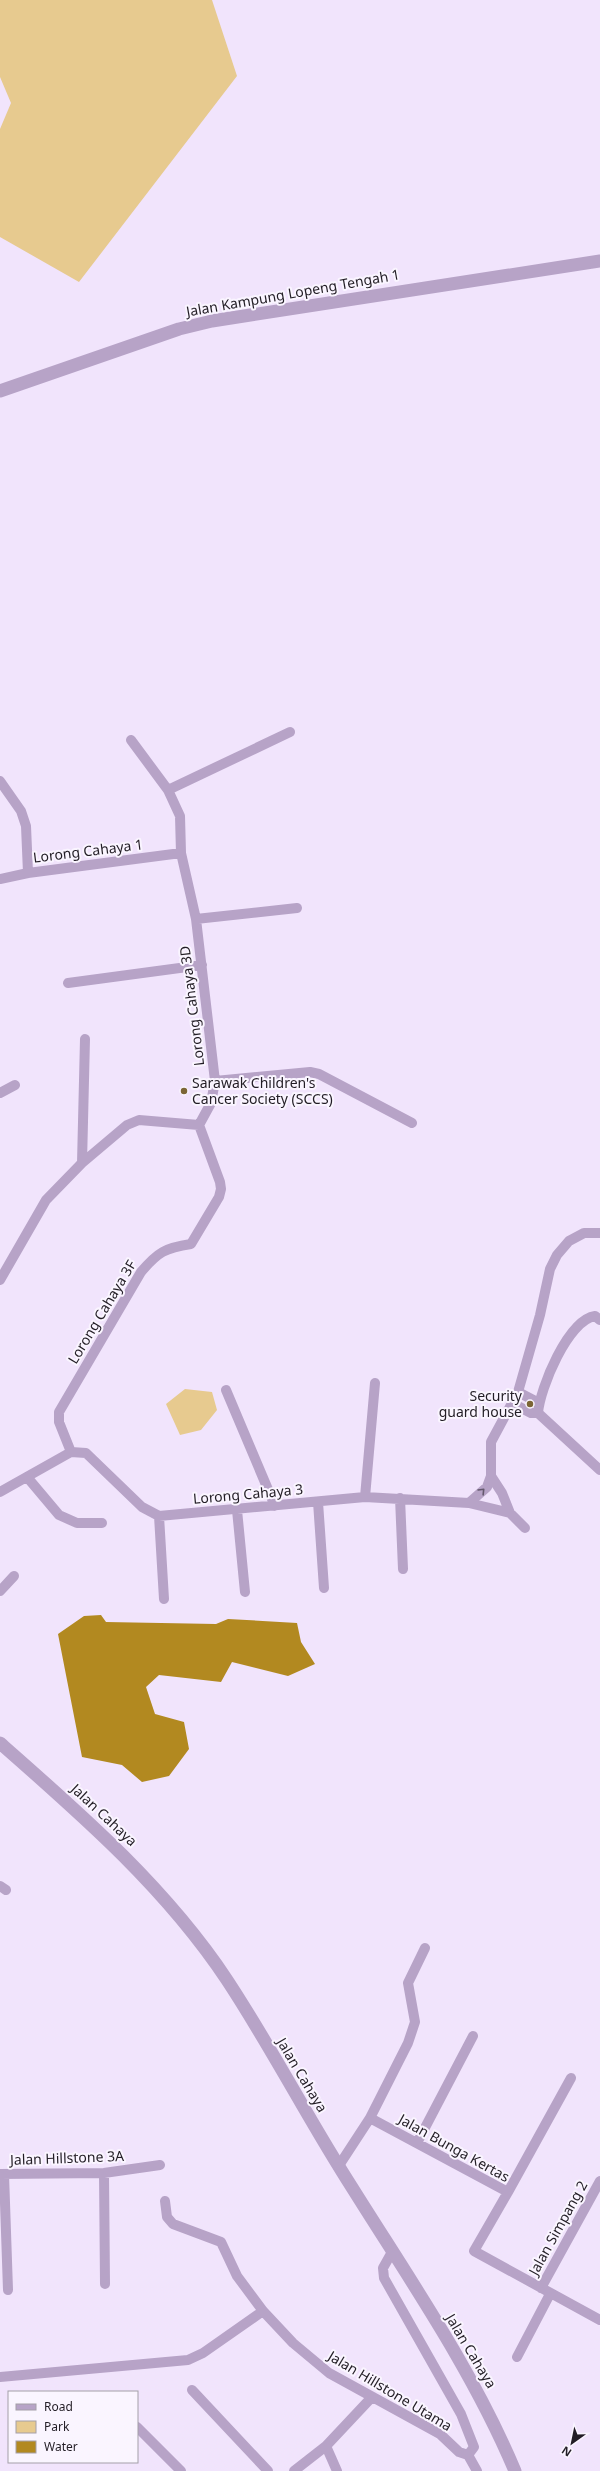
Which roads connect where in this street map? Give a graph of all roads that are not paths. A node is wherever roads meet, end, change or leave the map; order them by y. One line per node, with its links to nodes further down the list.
1 (600, 261): 2 (street, Jalan Kampung Lopeng Tengah 1)
2 (0, 391)
3 (290, 732): 6 (street)
4 (131, 740): 6 (street, Lorong Cahaya 3D)
5 (0, 781): 8 (street)
6 (168, 790): 7 (street, Lorong Cahaya 3D)
7 (181, 853): 8 (street, Lorong Cahaya 1); 11 (street, Lorong Cahaya 3D)
8 (28, 873): 9 (street, Lorong Cahaya 1)
9 (0, 879)
10 (297, 908): 11 (street)
11 (196, 919): 12 (street, Lorong Cahaya 3D)
12 (202, 966): 13 (street); 15 (street, Lorong Cahaya 3D)
13 (68, 983)
14 (85, 1039): 20 (street)
15 (216, 1081): 18 (street); 19 (street, Lorong Cahaya 3D)
16 (15, 1085): 17 (street)
17 (0, 1094)
18 (412, 1123)
19 (199, 1125): 20 (street); 30 (street, Lorong Cahaya 3F)
20 (82, 1163): 22 (street)
21 (600, 1233): 26 (street)
22 (0, 1280)
23 (600, 1320): 28 (street)
24 (375, 1383): 35 (street)
25 (226, 1390): 39 (street)
26 (518, 1392): 27 (street); 28 (street)
27 (512, 1403): 29 (street); 32 (street)
28 (539, 1403): 29 (street)
29 (538, 1413): 31 (street)
30 (71, 1452): 33 (street); 42 (street)
31 (600, 1470)
32 (490, 1476): 38 (street, one-way to 32); 41 (street)
33 (27, 1477): 34 (street); 43 (street)
34 (0, 1492)
35 (365, 1497): 36 (street, Lorong Cahaya 3); 37 (street, Lorong Cahaya 3)
36 (400, 1498): 38 (street, Lorong Cahaya 3); 45 (street)
37 (318, 1502): 39 (street, Lorong Cahaya 3); 47 (street)
38 (470, 1503): 41 (street, Lorong Cahaya 3)
39 (275, 1506): 40 (street, Lorong Cahaya 3)
40 (237, 1510): 42 (street, Lorong Cahaya 3); 49 (street)
41 (510, 1513): 44 (street)
42 (158, 1516): 50 (street)
43 (102, 1523)
44 (525, 1528)
45 (403, 1569)
46 (14, 1576): 48 (street)
47 (324, 1588)
48 (0, 1591)
49 (245, 1592)
50 (164, 1599)
51 (0, 1743): 58 (street, Jalan Cahaya)
52 (425, 1948): 55 (street)
53 (473, 2036): 56 (street)
54 (571, 2078): 62 (street)
55 (370, 2118): 56 (street, Jalan Bunga Kertas); 58 (street)
56 (417, 2143): 62 (street, Jalan Bunga Kertas)
57 (160, 2165): 59 (street, Jalan Hillstone 3A)
58 (338, 2167): 64 (street, Jalan Cahaya)
59 (104, 2173): 60 (street, Jalan Hillstone 3A); 65 (street)
60 (2, 2174): 67 (street)
61 (600, 2181): 66 (street, Jalan Simpang 2)
62 (508, 2192): 66 (street, Jalan Bunga Kertas)
63 (165, 2201): 69 (street, Jalan Hillstone Utama)
64 (392, 2252): 77 (street); 83 (street, Jalan Cahaya)
65 (106, 2284)
66 (541, 2288): 68 (street, Jalan Bunga Kertas)
67 (8, 2290)
68 (550, 2294): 70 (street, Jalan Bunga Kertas); 71 (street)
69 (263, 2311): 72 (street); 74 (street, Jalan Hillstone Utama)
70 (600, 2320)
71 (517, 2357)
72 (0, 2377)
73 (192, 2390): 79 (street)
74 (372, 2397): 76 (street); 77 (street, Jalan Hillstone Utama)
75 (138, 2428): 78 (street)
76 (326, 2446): 80 (street); 81 (street)
77 (468, 2455): 82 (street, Jalan Hillstone Utama)
78 (181, 2471)
79 (268, 2471)
80 (294, 2471)
81 (337, 2471)
82 (477, 2471)
83 (514, 2471)

